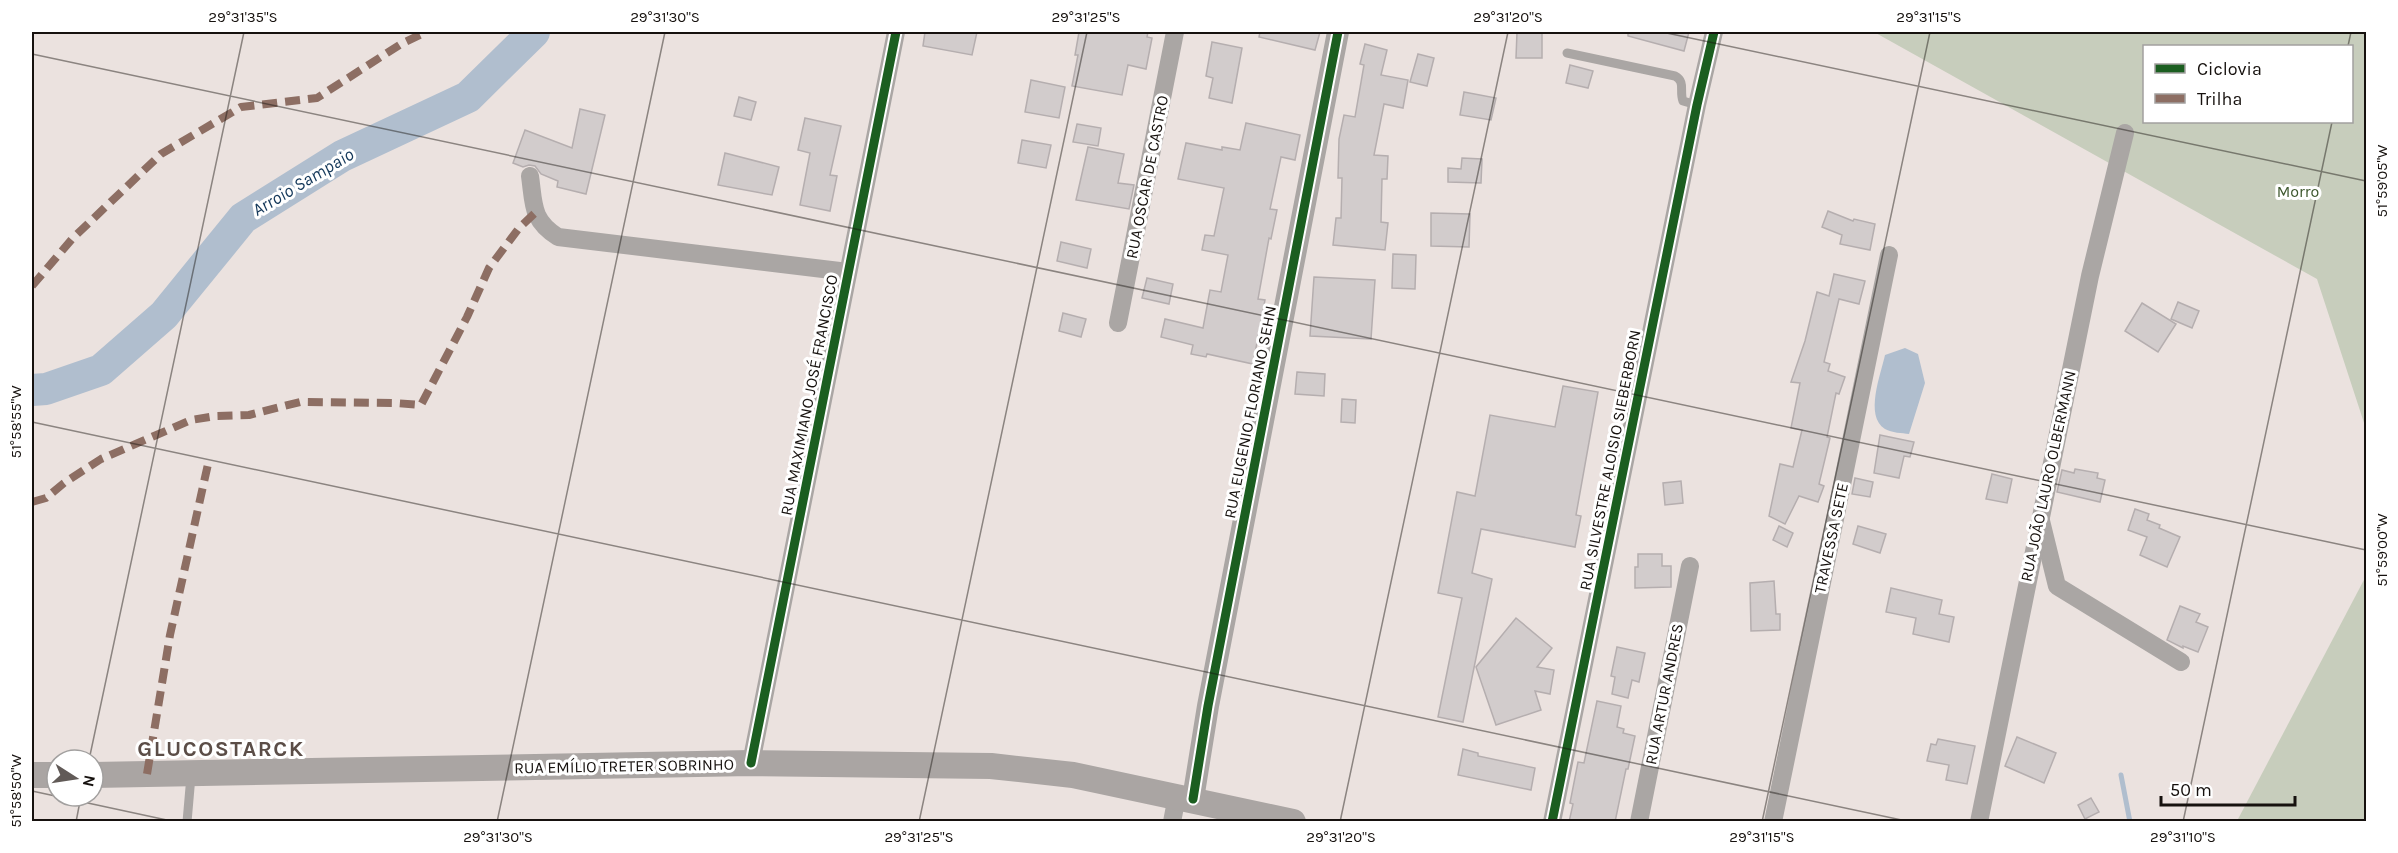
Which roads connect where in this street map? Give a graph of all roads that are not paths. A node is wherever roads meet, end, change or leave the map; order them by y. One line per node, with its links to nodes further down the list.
1 (896, 32): 10 (street, RUA MAXIMIANO JOSÉ FRANCISCO)
2 (1175, 32): 11 (street, RUA OSCAR DE CASTRO)
3 (1338, 32): 18 (street, RUA EUGENIO FLORIANO SEHN)
4 (1714, 32): 6 (street, RUA SILVESTRE ALOISIO SIEBERBORN)
5 (1567, 53): 6 (lane)
6 (1697, 105): 22 (street, RUA SILVESTRE ALOISIO SIEBERBORN)
7 (2125, 133): 12 (street, RUA JOÃO LAURO OLBERMANN)
8 (530, 176): 10 (street)
9 (1889, 255): 24 (street, TRAVESSA SETE)
10 (848, 272): 15 (street, RUA MAXIMIANO JOSÉ FRANCISCO)
11 (1118, 323)
12 (2040, 517): 14 (street); 25 (street, RUA JOÃO LAURO OLBERMANN)
13 (1690, 566): 23 (street, RUA ARTUR ANDRES)
14 (2181, 662)
15 (751, 763): 16 (main road, RUA EMÍLIO TRETER SOBRINHO); 18 (main road, RUA EMÍLIO TRETER SOBRINHO)
16 (192, 773): 17 (main road, RUA EMÍLIO TRETER SOBRINHO); 20 (lane)
17 (105, 775)
18 (1185, 798): 19 (main road, RUA EMÍLIO TRETER SOBRINHO); 21 (street)
19 (1286, 821)
20 (187, 822)
21 (1172, 822)
22 (1552, 822)
23 (1639, 822)
24 (1773, 822)
25 (1979, 822)

